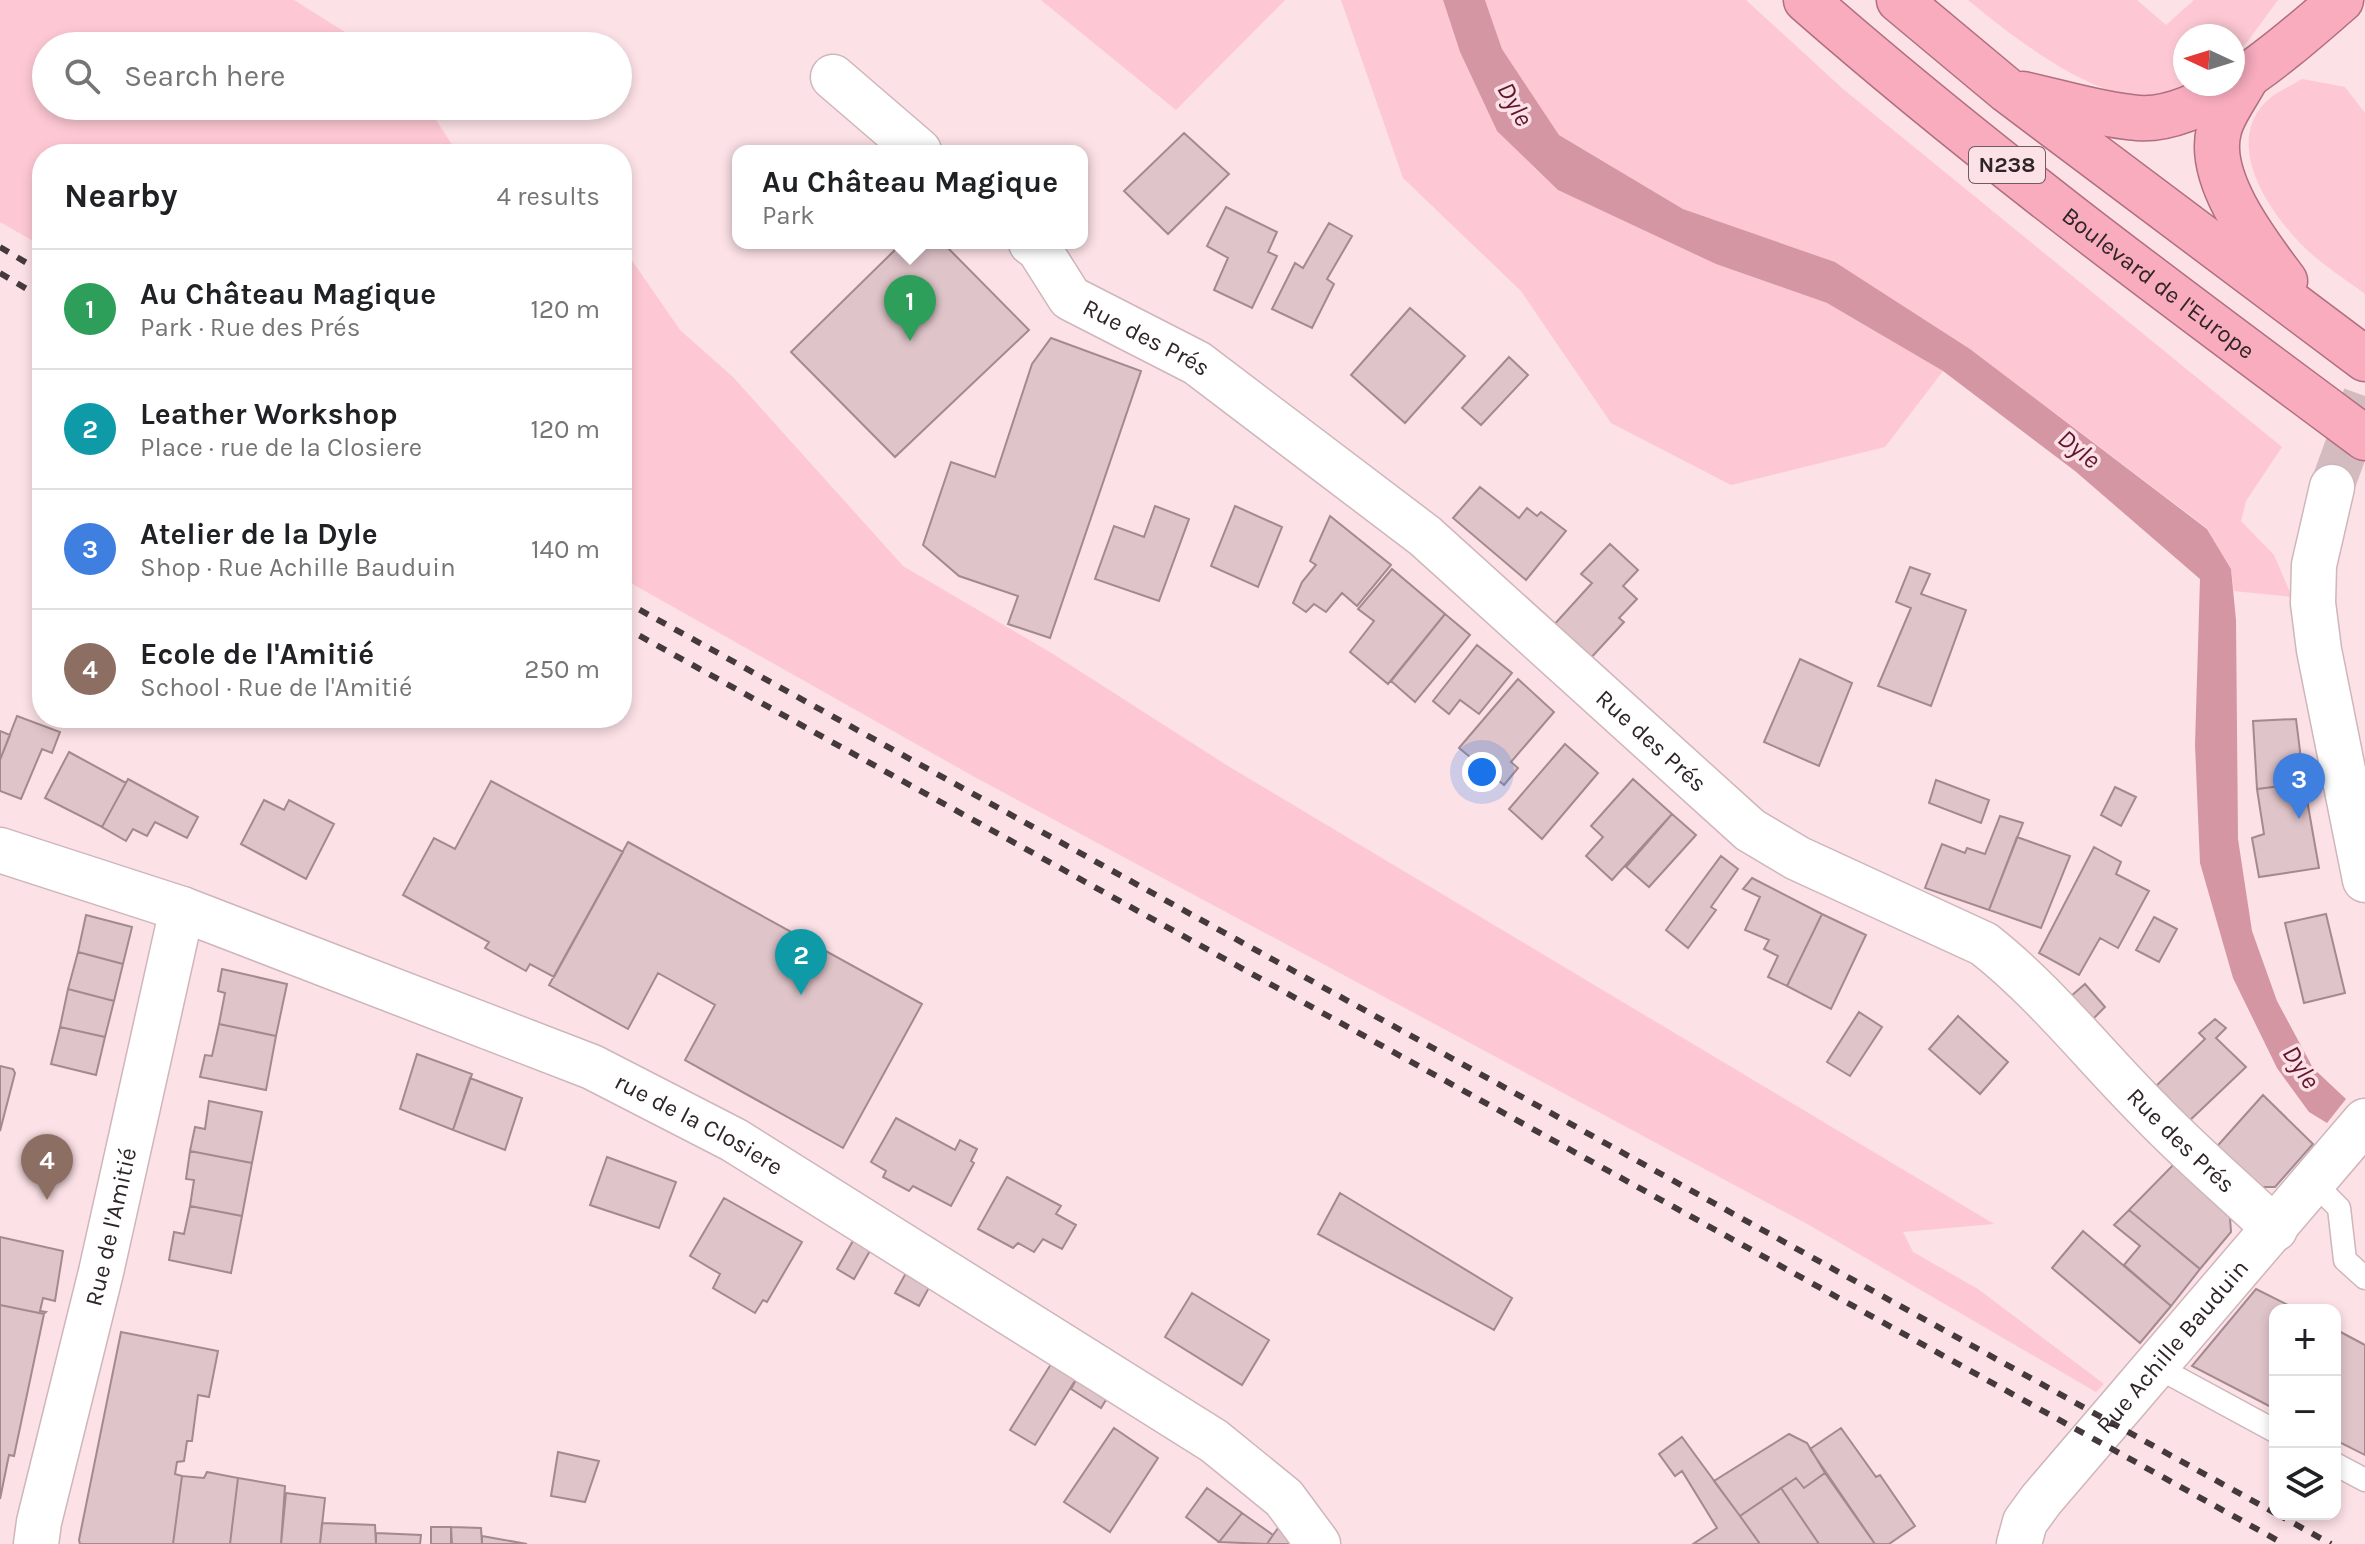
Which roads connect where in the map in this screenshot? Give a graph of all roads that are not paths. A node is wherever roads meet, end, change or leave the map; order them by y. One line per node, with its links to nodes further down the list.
1 (1806, 0): 15 (highway, Boulevard de l'Europe / N238)
2 (1899, 0): 8 (highway, N238)
3 (2341, 0): 7 (highway)
4 (2360, 0): 5 (street)
5 (2365, 8)
6 (833, 77): 11 (street)
7 (2245, 80)
8 (2008, 91): 9 (highway); 13 (highway, N238)
9 (2212, 96)
10 (2237, 96): 13 (highway)
11 (912, 145)
12 (1039, 249): 22 (street, Rue des Prés)
13 (2317, 325): 14 (highway, N238)
14 (2365, 359)
15 (2365, 438)
16 (2332, 487): 18 (street)
17 (0, 850): 19 (street, rue de la Closiere)
18 (2365, 880)
19 (182, 909): 28 (street, Rue de l'Amitié); 29 (street, rue de la Closiere)
20 (2365, 1121): 21 (street, Rue Achille Bauduin)
21 (2325, 1169): 22 (street, Rue Achille Bauduin); 23 (lane)
22 (2275, 1229): 24 (street, Rue Achille Bauduin)
23 (2365, 1278)
24 (2157, 1367): 25 (lane); 30 (street, Rue Achille Bauduin)
25 (2269, 1428)
26 (2341, 1467): 27 (lane)
27 (2365, 1480)
28 (36, 1544)
29 (1318, 1544)
30 (2019, 1544)

